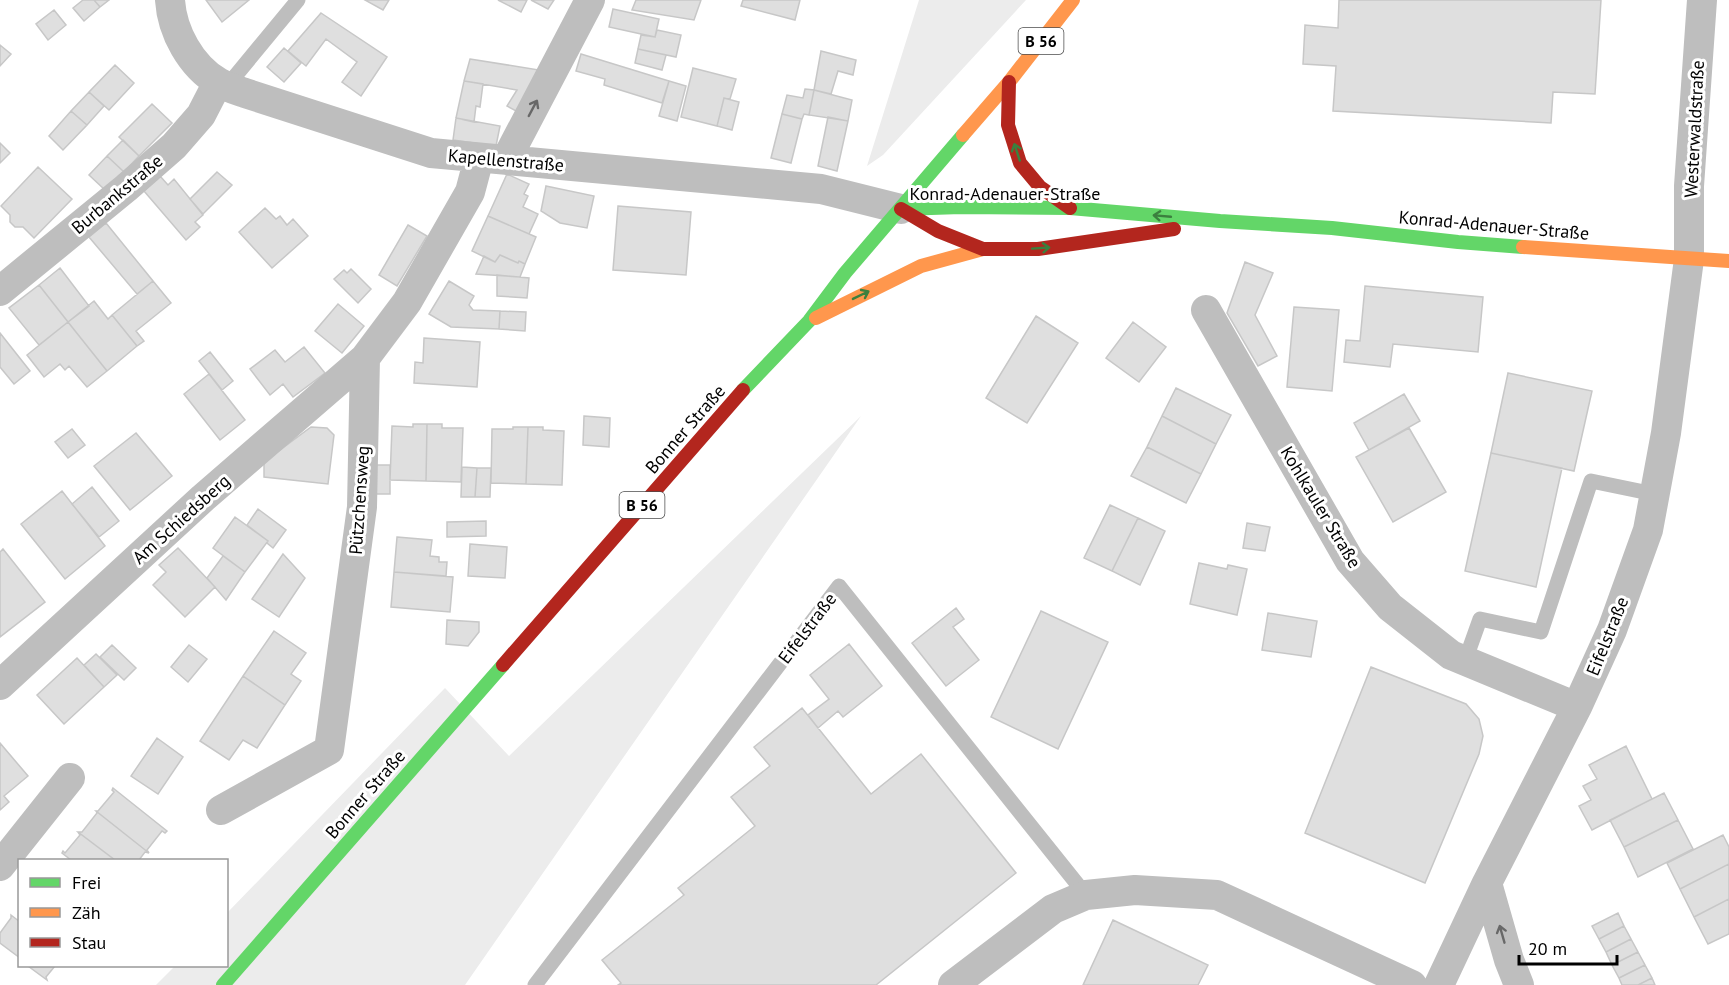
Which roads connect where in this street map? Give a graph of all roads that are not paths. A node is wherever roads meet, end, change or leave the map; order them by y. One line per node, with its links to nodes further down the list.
1 (170, 0): 7 (street, Kapellenstraße)
2 (298, 0): 7 (lane)
3 (590, 0): 8 (street, one-way to 3)
4 (1073, 0): 6 (main road, Bonner Straße / B 56)
5 (1702, 0): 13 (street, Westerwaldstraße)
6 (1009, 82): 9 (main road, one-way to 6); 10 (main road, Bonner Straße / B 56)
7 (223, 84): 8 (street, Kapellenstraße); 15 (street, Burbankstraße)
8 (492, 159): 10 (street, Kapellenstraße); 18 (street)
9 (1070, 208): 10 (main road, Konrad-Adenauer-Straße); 11 (main road, Konrad-Adenauer-Straße, one-way to 9)
10 (901, 209): 12 (main road, Konrad-Adenauer-Straße); 17 (main road, Bonner Straße / B 56)
11 (1220, 221): 12 (main road, Konrad-Adenauer-Straße, one-way to 11); 13 (main road, Konrad-Adenauer-Straße)
12 (982, 249): 17 (main road, one-way to 12)
13 (1689, 259): 14 (main road, Konrad-Adenauer-Straße); 19 (street, Eifelstraße)
14 (1729, 261)
15 (0, 291)
16 (1206, 310): 20 (street, Kohlkauler Straße)
17 (809, 321): 28 (main road, Bonner Straße / B 56)
18 (365, 358): 21 (street, Am Schiedsberg); 24 (street, Pützchensweg)
19 (1654, 495): 20 (lane); 22 (street, Eifelstraße)
20 (1465, 661): 22 (street, Kohlkauler Straße)
21 (0, 685)
22 (1577, 707): 26 (street, Eifelstraße)
23 (70, 778): 25 (street)
24 (221, 810)
25 (0, 866)
26 (1487, 883): 32 (street, Eifelstraße); 33 (street, one-way to 26)
27 (1086, 895): 29 (lane, Eifelstraße); 30 (street); 31 (street)
28 (223, 985)
29 (535, 985)
30 (953, 985)
31 (1412, 985)
32 (1439, 985)
33 (1519, 985)

